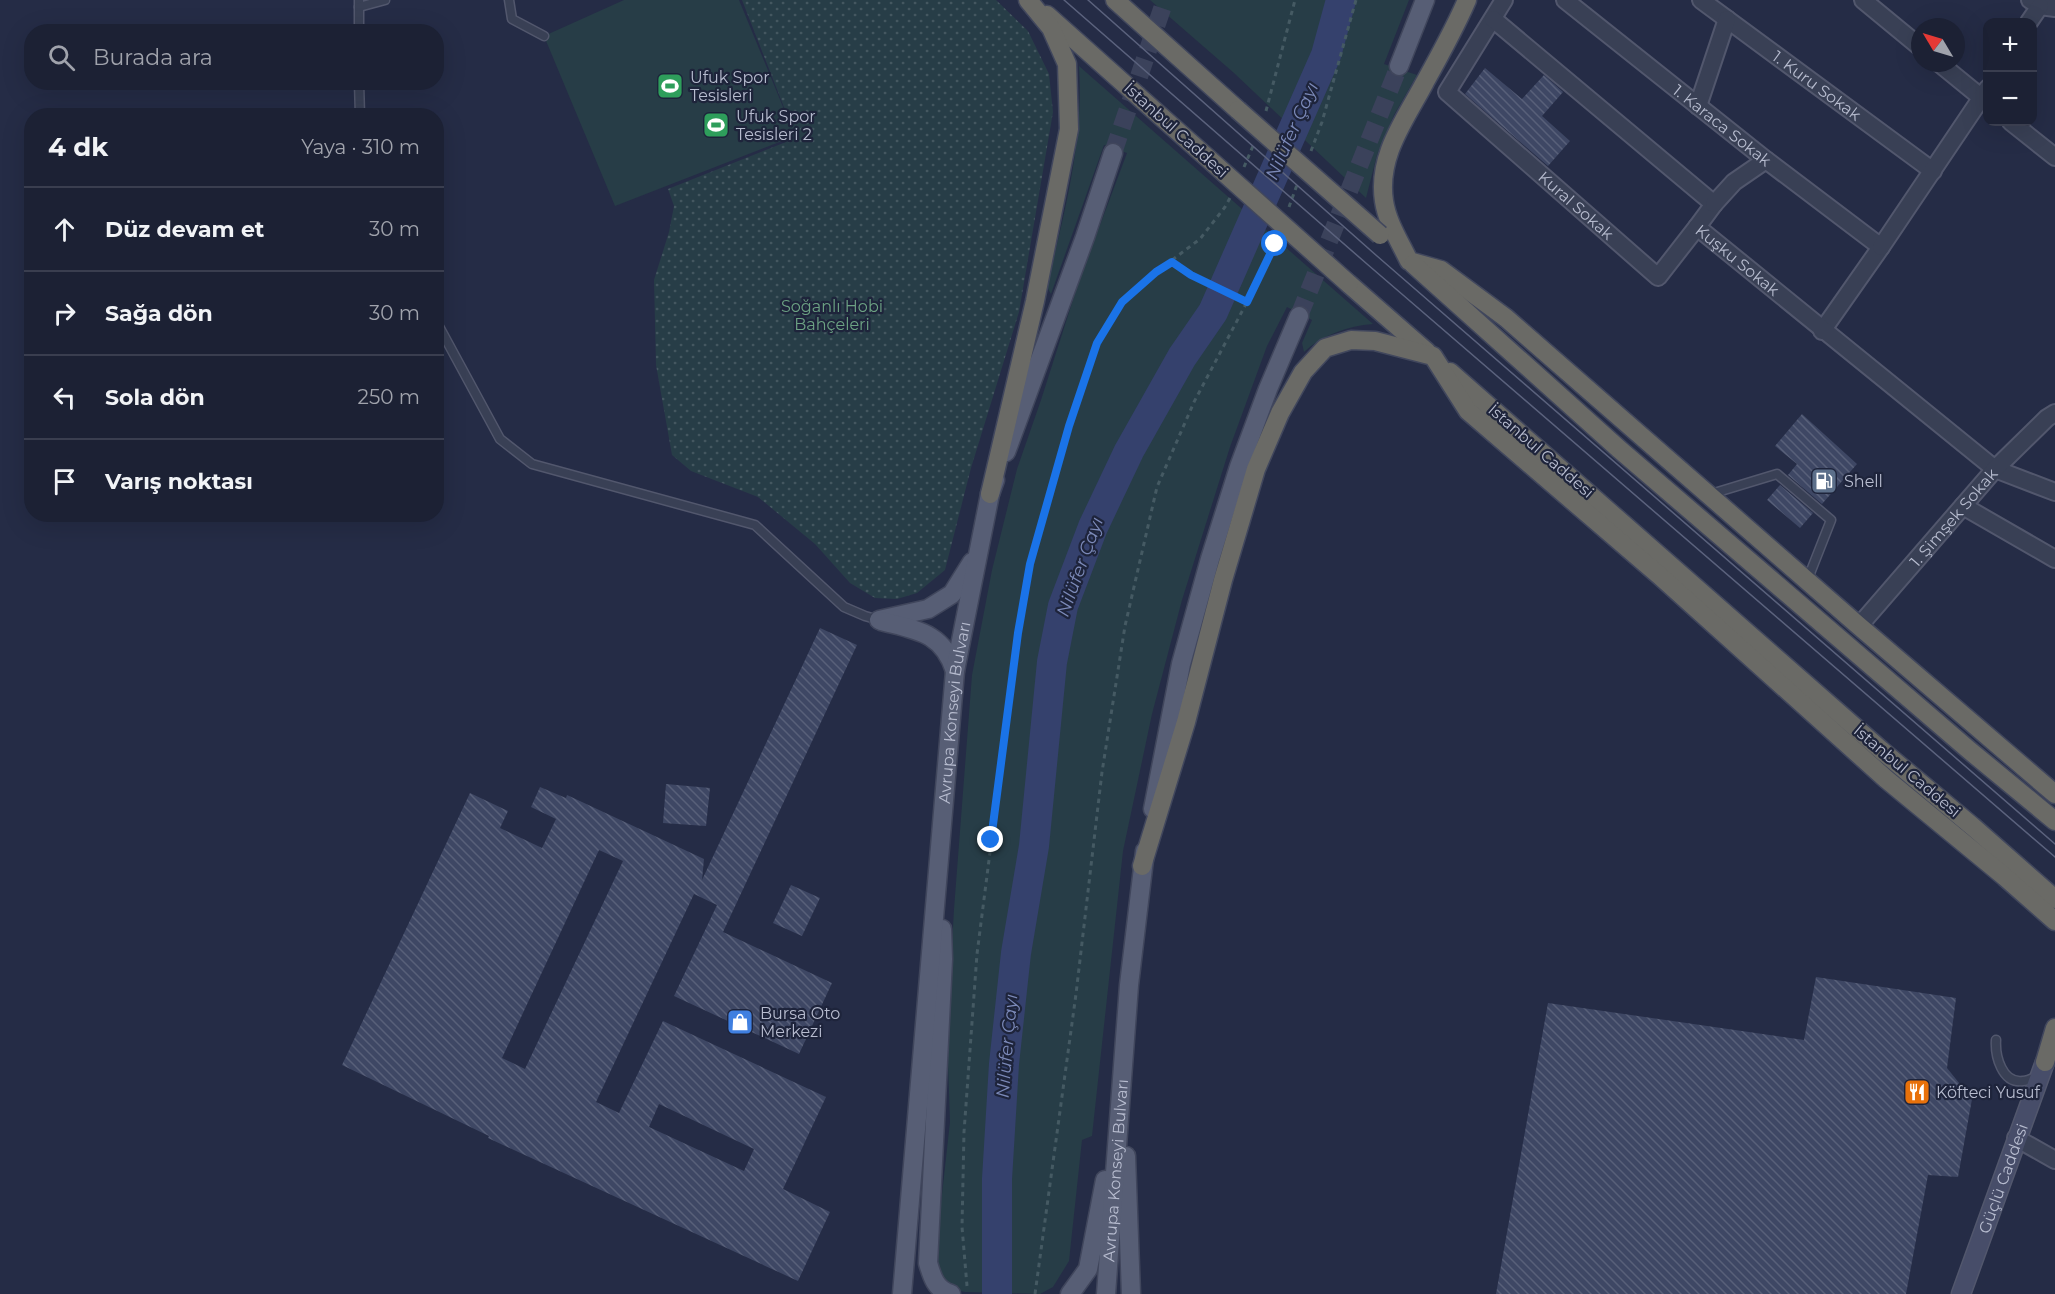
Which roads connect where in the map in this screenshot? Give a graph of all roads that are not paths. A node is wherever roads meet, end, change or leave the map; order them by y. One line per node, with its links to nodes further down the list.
1 (385, 0): 11 (lane)
2 (509, 0): 17 (lane)
3 (1029, 0): 38 (highway, İstanbul Caddesi, bridge); 42 (highway)
4 (1116, 0): 34 (highway, bridge)
5 (1425, 0): 19 (main road)
6 (1467, 0): 34 (highway)
7 (1504, 0): 14 (street)
8 (1565, 0): 24 (street, 1. Karaca Sokak)
9 (1701, 0): 15 (street, 1. Kuru Sokak)
10 (1863, 0): 18 (street)
11 (359, 3): 16 (lane)
12 (2042, 5): 13 (street)
13 (2032, 18)
14 (1493, 19): 31 (street, Kuşku Sokak); 32 (street, Kural Sokak)
15 (1727, 19): 24 (street); 30 (street, 1. Kuru Sokak)
16 (359, 24)
17 (544, 36)
18 (1911, 40)
19 (1399, 66)
20 (1952, 72): 22 (street)
21 (359, 90): 25 (lane)
22 (1983, 95)
23 (1983, 99): 30 (street)
24 (1698, 106): 29 (street, 1. Karaca Sokak)
25 (360, 108)
26 (2016, 126): 28 (street)
27 (1113, 153): 42 (main road, Avrupa Konseyi Bulvarı)
28 (2055, 158)
29 (1766, 160): 31 (street); 33 (street, 1. Karaca Sokak)
30 (1933, 171): 33 (street)
31 (1714, 204): 32 (street, Kuşku Sokak)
32 (1697, 227): 36 (street, Kuşku Sokak)
33 (1881, 247): 36 (street)
34 (1408, 261): 43 (highway); 52 (highway)
35 (1299, 316): 54 (main road, Avrupa Konseyi Bulvarı)
36 (1822, 331): 40 (street, Kuşku Sokak)
37 (444, 336): 48 (lane)
38 (1432, 356): 54 (highway); 55 (highway, İstanbul Caddesi); 56 (highway)
39 (2052, 418): 40 (street, 1. Şimşek Sokak)
40 (1995, 469): 41 (street, Kuşku Sokak); 44 (street, 1. Şimşek Sokak)
41 (2055, 492)
42 (990, 494): 45 (main road, Avrupa Konseyi Bulvarı)
43 (1709, 495): 47 (highway); 47 (lane)
44 (1963, 506): 46 (street); 49 (street, 1. Şimşek Sokak)
45 (978, 553): 48 (main road); 50 (main road, Avrupa Konseyi Bulvarı)
46 (2055, 559)
47 (1807, 582): 49 (highway)
48 (879, 620): 50 (main road)
49 (1858, 626): 51 (highway)
50 (955, 671): 53 (main road, Avrupa Konseyi Bulvarı)
51 (2055, 794)
52 (2055, 821)
53 (938, 865): 64 (main road, Avrupa Konseyi Bulvarı); 65 (main road)
54 (1142, 866): 61 (main road, Avrupa Konseyi Bulvarı)
55 (2055, 899)
56 (2055, 921)
57 (2055, 1028): 60 (highway)
58 (1996, 1040): 60 (lane)
59 (2055, 1044): 60 (highway)
60 (2046, 1068): 62 (main road, Güçlü Caddesi)
61 (1123, 1082): 66 (main road); 67 (main road, Avrupa Konseyi Bulvarı); 68 (main road)
62 (2016, 1138): 63 (street); 69 (main road, Güçlü Caddesi)
63 (2055, 1160)
64 (902, 1294)
65 (951, 1294)
66 (1071, 1294)
67 (1106, 1294)
68 (1131, 1294)
69 (1961, 1294)

